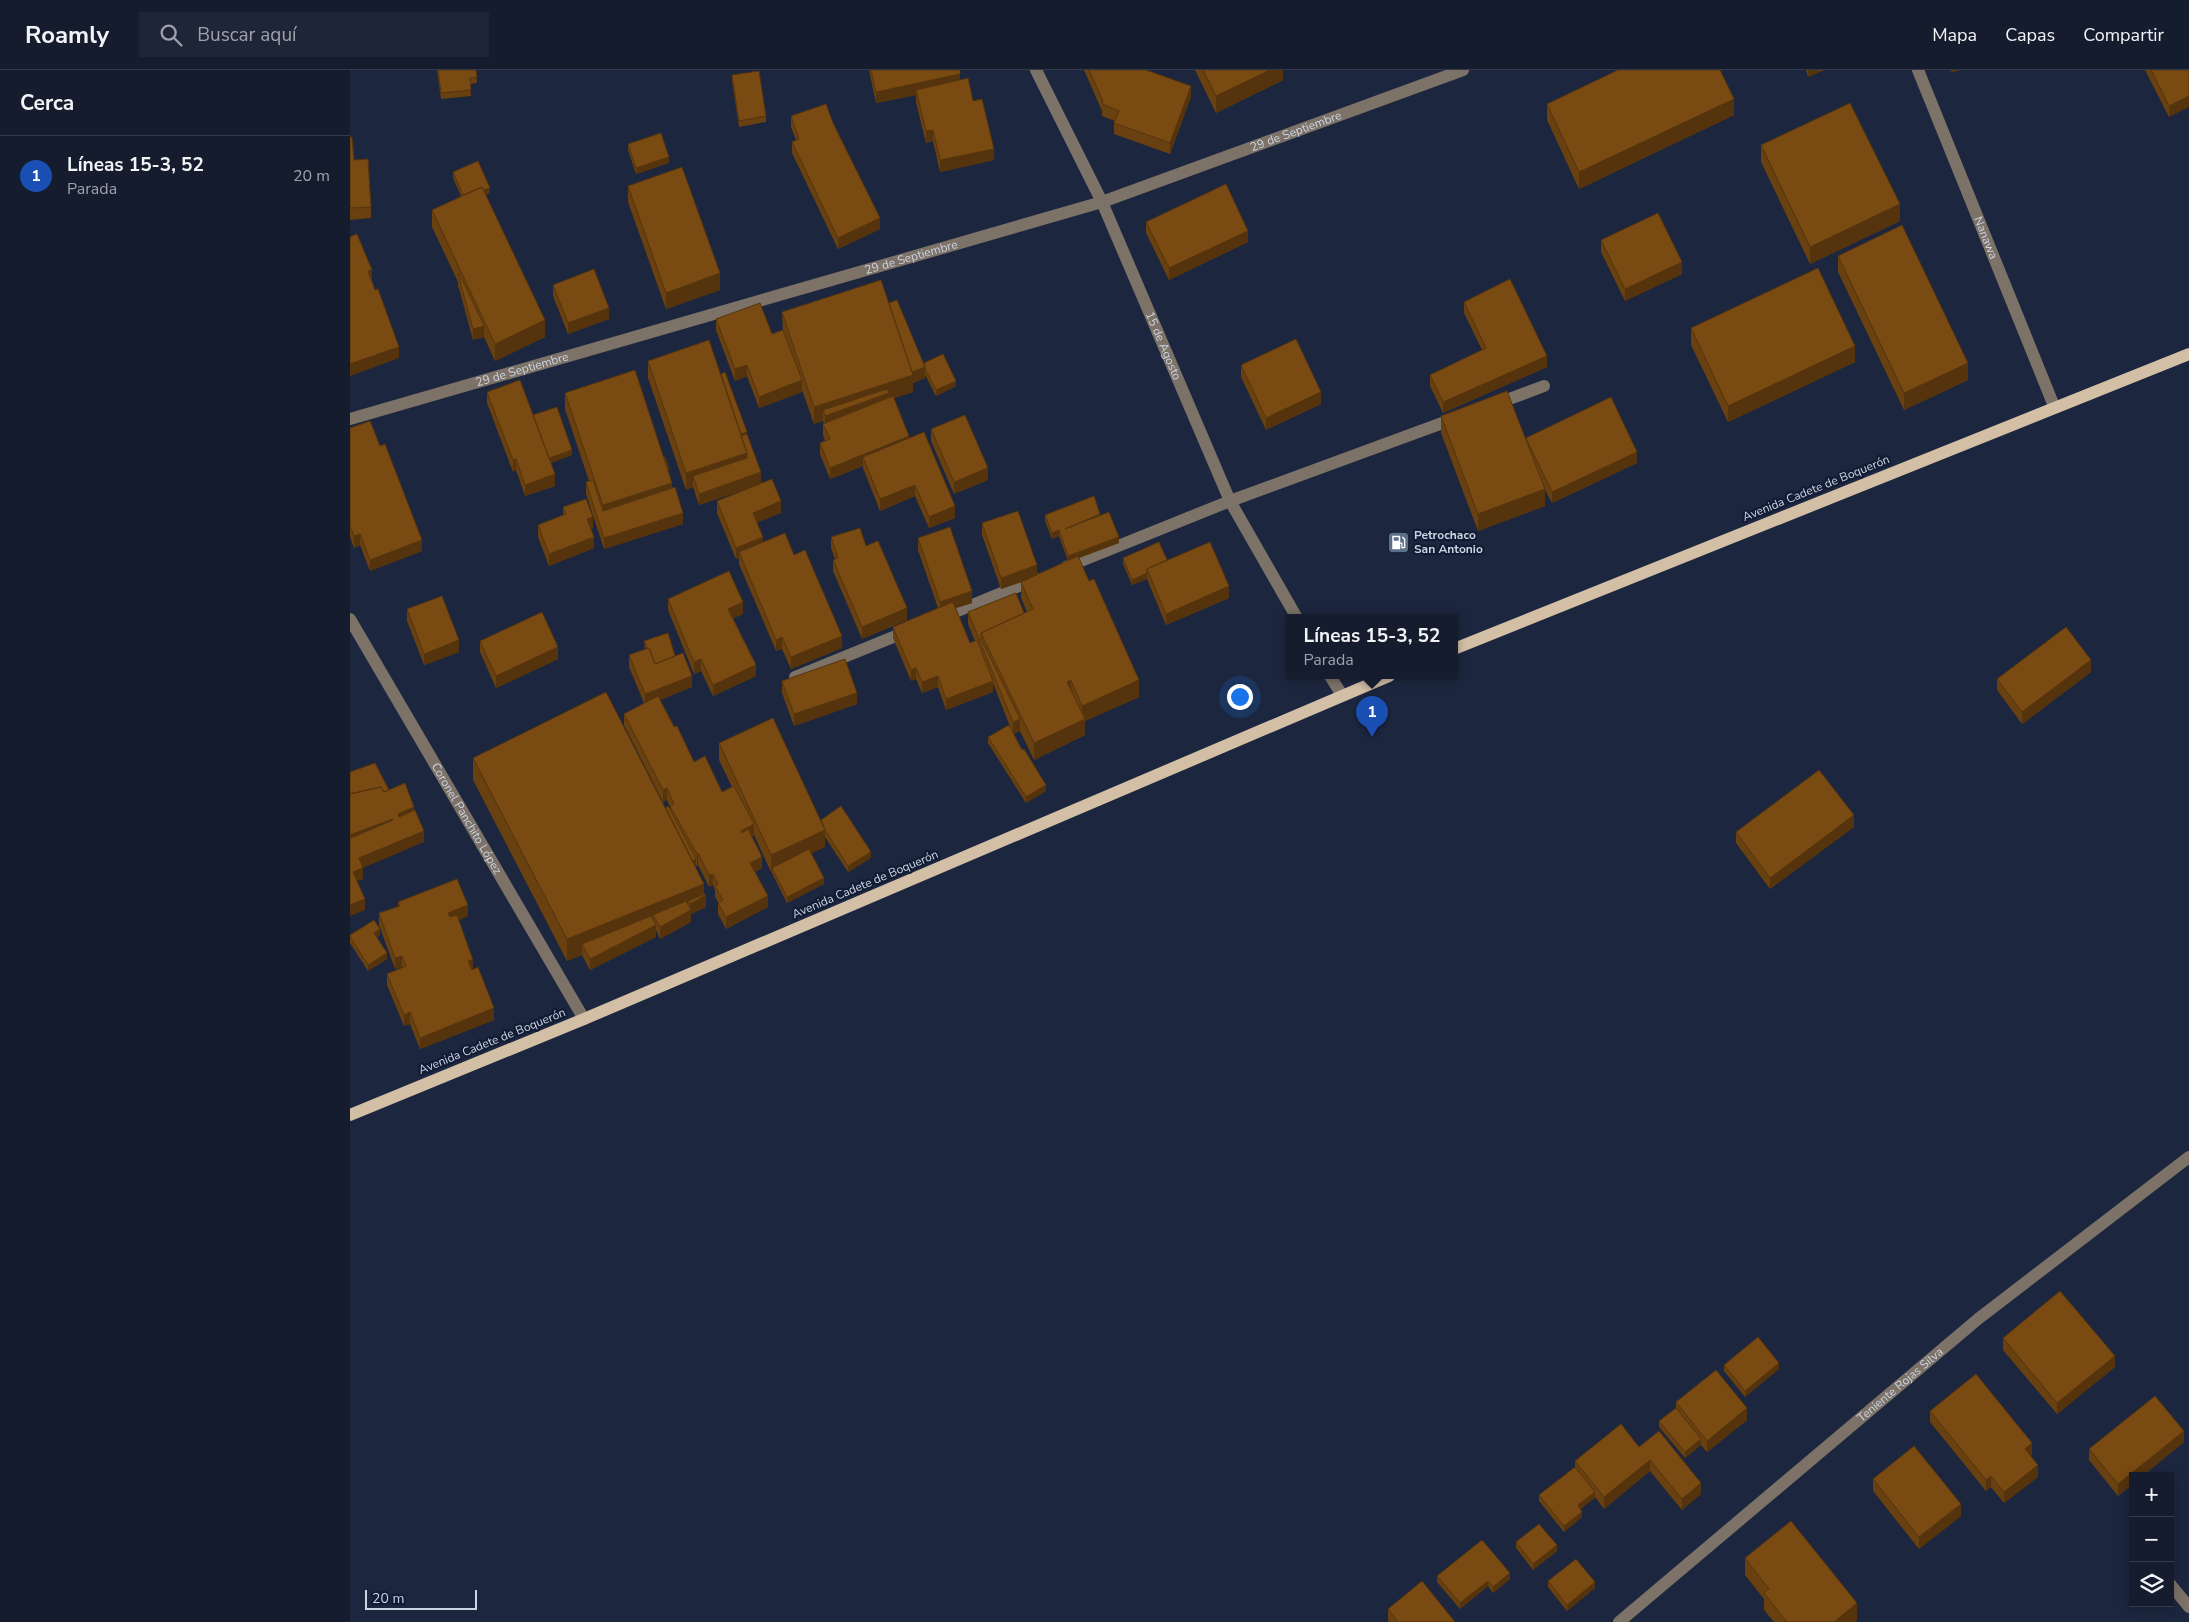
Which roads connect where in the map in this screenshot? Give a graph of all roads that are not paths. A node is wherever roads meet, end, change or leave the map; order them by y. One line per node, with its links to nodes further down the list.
1 (1036, 70): 4 (street, 15 de Agosto)
2 (1463, 70): 4 (street, 29 de Septiembre)
3 (1918, 70): 7 (street, Nanawa)
4 (1102, 202): 8 (street, 29 de Septiembre); 9 (street, 15 de Agosto)
5 (2189, 354): 7 (main road, Avenida Cadete de Boquerón)
6 (1544, 386): 9 (street)
7 (2054, 406): 12 (main road, Avenida Cadete de Boquerón)
8 (350, 419)
9 (1230, 501): 10 (street, 15 de Agosto); 13 (street)
10 (1294, 614)
11 (350, 619): 17 (street, Coronel Panchito López)
12 (1458, 647)
13 (794, 677)
14 (1332, 679): 16 (street)
15 (1382, 679): 16 (main road, Avenida Cadete de Boquerón)
16 (1342, 695): 17 (main road, Avenida Cadete de Boquerón)
17 (584, 1019): 18 (main road, Avenida Cadete de Boquerón)
18 (350, 1115)
19 (2189, 1157): 22 (street, Teniente Rojas Silva)
20 (2174, 1589): 21 (street)
21 (2189, 1607)
22 (1619, 1622)

